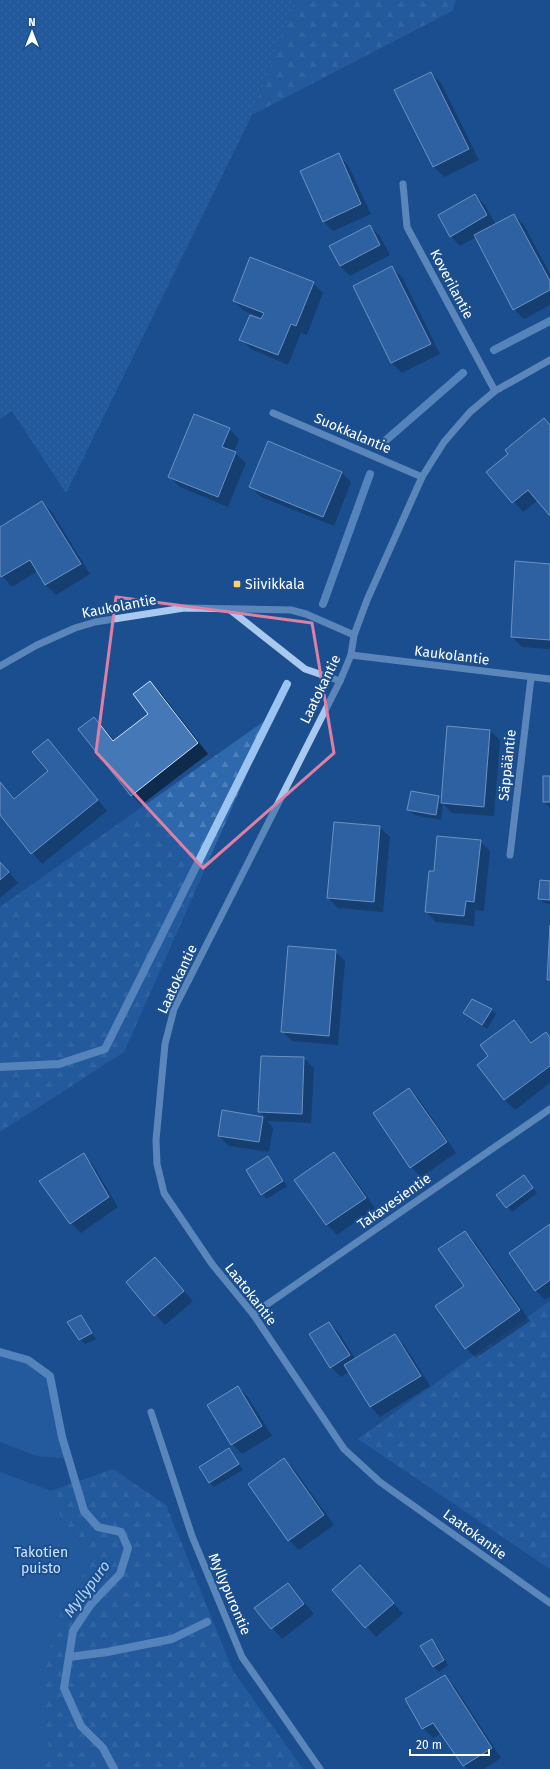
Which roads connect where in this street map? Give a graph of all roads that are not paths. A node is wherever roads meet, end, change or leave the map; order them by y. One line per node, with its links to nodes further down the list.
1 (403, 184): 3 (street, Koverilantie)
2 (550, 360): 3 (street, Laatokantie)
3 (495, 391): 5 (street, Laatokantie)
4 (273, 413): 5 (street, Suokkalantie)
5 (422, 477): 7 (street, Laatokantie)
6 (229, 609): 7 (street, Kaukolantie); 9 (street, Kaukolantie); 12 (street)
7 (354, 635): 8 (street, Laatokantie)
8 (351, 655): 10 (street, Kaukolantie); 12 (street, Laatokantie)
9 (0, 666)
10 (531, 678): 11 (street, Kaukolantie); 13 (street, Säppääntie)
11 (550, 679)
12 (340, 681): 15 (street, Laatokantie)
13 (510, 855)
14 (550, 1109): 15 (street, Takavesientie)
15 (253, 1314): 17 (street, Laatokantie)
16 (151, 1412): 18 (street, Myllypurontie)
17 (550, 1603)
18 (320, 1769)

